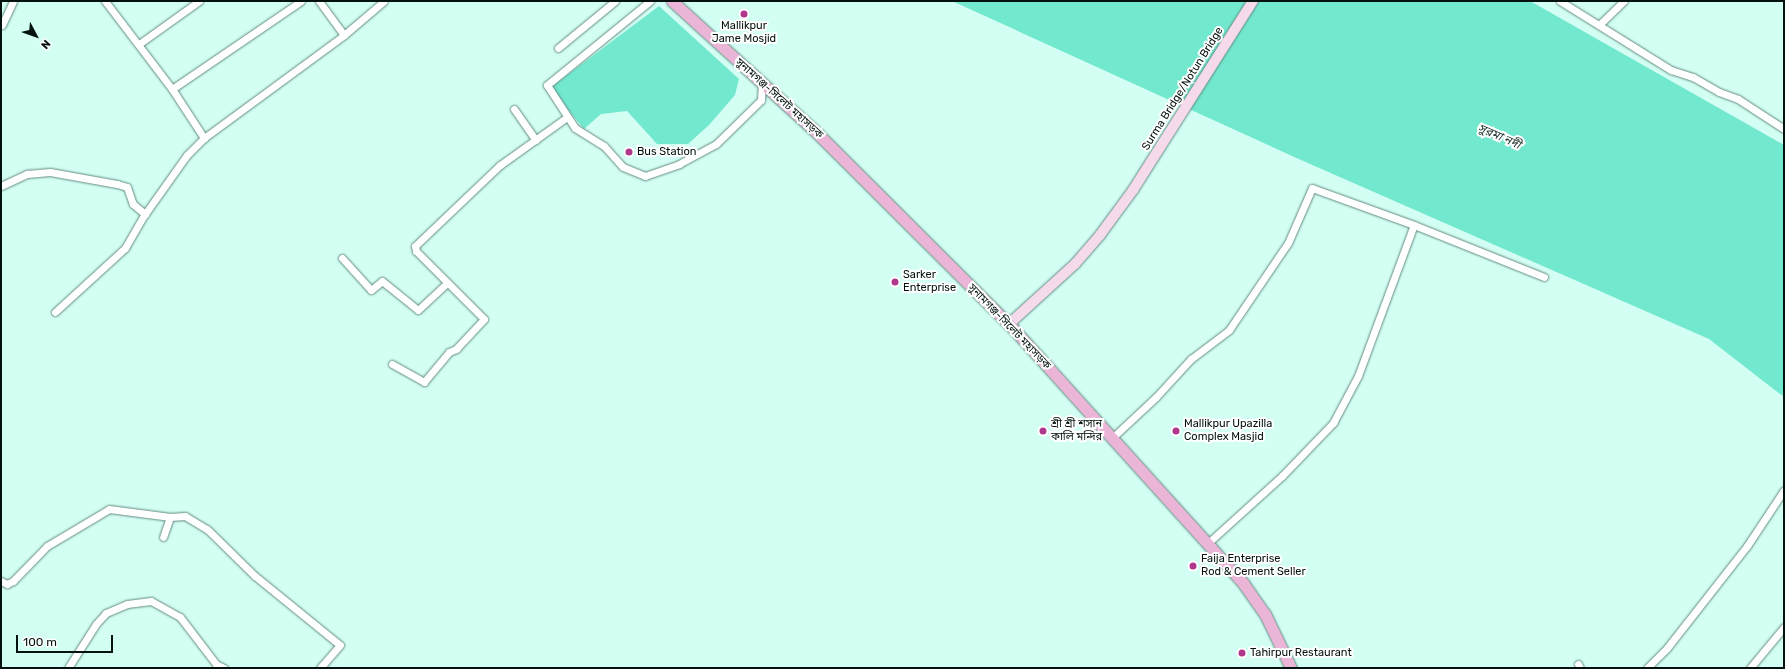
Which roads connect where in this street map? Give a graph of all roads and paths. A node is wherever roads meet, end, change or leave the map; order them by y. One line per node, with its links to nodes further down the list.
1 (13, 1): 14 (street)
2 (105, 1): 16 (street)
3 (199, 1): 16 (street)
4 (301, 1): 19 (street)
5 (319, 1): 15 (street)
6 (384, 1): 15 (street)
7 (615, 1): 17 (street)
8 (650, 1): 21 (street)
9 (672, 1): 18 (main road, সুনামগঞ্জ-সিলেট মহাসড়ক)
10 (1253, 1): 32 (main road, Surma Bridge/Notun Bridge)
11 (1560, 1): 13 (street)
12 (1624, 1): 13 (street)
13 (1600, 24): 22 (street)
14 (2, 25)
15 (344, 36): 23 (street)
16 (139, 44): 19 (street)
17 (558, 48)
18 (762, 83): 21 (street); 32 (main road, সুনামগঞ্জ-সিলেট মহাসড়ক)
19 (172, 90): 23 (street)
20 (514, 109): 24 (street)
21 (567, 117): 24 (street)
22 (1784, 129)
23 (204, 138): 26 (street)
24 (536, 140): 30 (street)
25 (1, 186): 26 (street)
26 (145, 214): 31 (street)
27 (1414, 225): 29 (street); 34 (street); 38 (street)
28 (342, 258): 30 (street)
29 (1544, 277)
30 (447, 282): 33 (street)
31 (55, 312)
32 (1008, 324): 34 (main road, সুনামগঞ্জ-সিলেট মহাসড়ক)
33 (392, 364)
34 (1112, 438): 38 (main road, সুনামগঞ্জ-সিলেট মহাসড়ক)
35 (1784, 490): 45 (street)
36 (170, 518): 37 (street); 39 (street); 43 (street)
37 (163, 537)
38 (1208, 543): 44 (main road, সুনামগঞ্জ-সিলেট মহাসড়ক)
39 (1, 581)
40 (1784, 627): 46 (street)
41 (68, 668): 42 (street)
42 (224, 668)
43 (320, 668)
44 (1291, 668)
45 (1647, 668)
46 (1750, 668)

